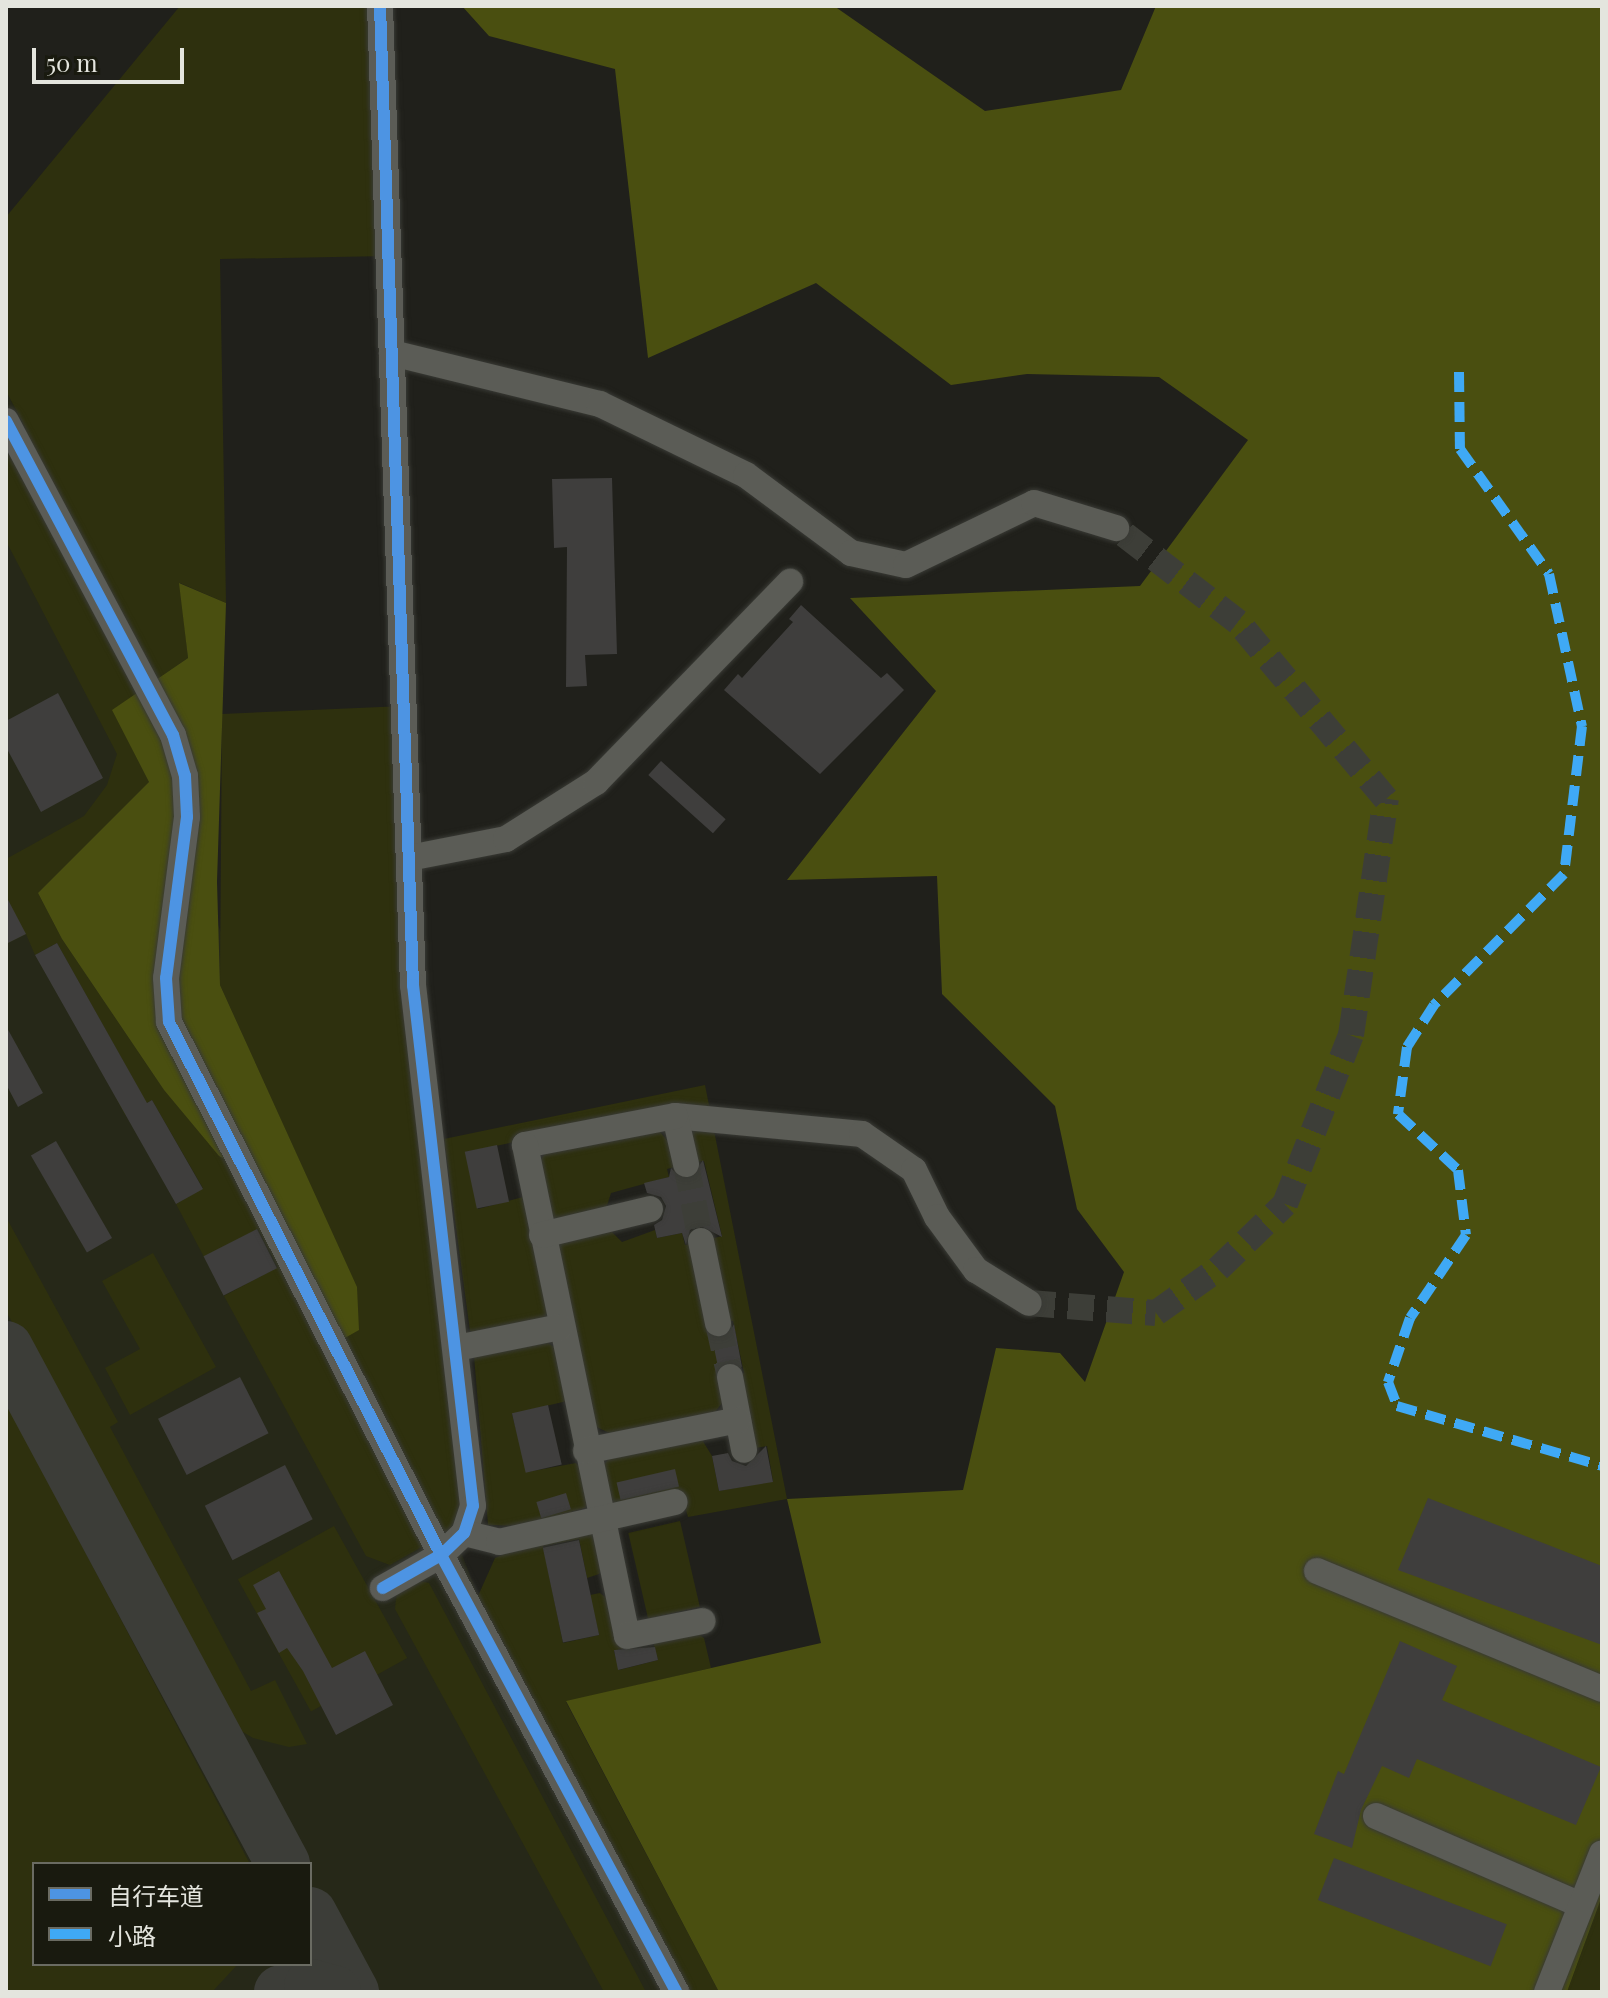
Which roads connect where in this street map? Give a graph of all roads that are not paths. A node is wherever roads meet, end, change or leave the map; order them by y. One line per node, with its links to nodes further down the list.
1 (380, 6): 2 (street)
2 (392, 353): 4 (street); 6 (street)
3 (6, 421): 23 (street)
4 (1116, 528)
5 (790, 582): 6 (street)
6 (409, 858): 15 (street)
7 (675, 1116): 8 (street); 10 (street); 12 (street)
8 (686, 1164)
9 (650, 1209): 10 (street)
10 (542, 1235): 14 (street)
11 (701, 1241): 13 (street)
12 (1029, 1303)
13 (718, 1323)
14 (560, 1327): 15 (street); 19 (street)
15 (457, 1348): 22 (street)
16 (730, 1377): 17 (street)
17 (738, 1420): 18 (street); 19 (street)
18 (744, 1450)
19 (586, 1451): 21 (street)
20 (675, 1502): 21 (street)
21 (601, 1519): 22 (street); 26 (street)
22 (464, 1533): 23 (street)
23 (441, 1555): 25 (street); 31 (street)
24 (1317, 1571): 27 (street)
25 (383, 1588)
26 (703, 1621)
27 (1602, 1689)
28 (1376, 1816): 30 (street)
29 (1602, 1853): 30 (street)
30 (1581, 1905): 32 (street)
31 (676, 1992)
32 (1547, 1992)

